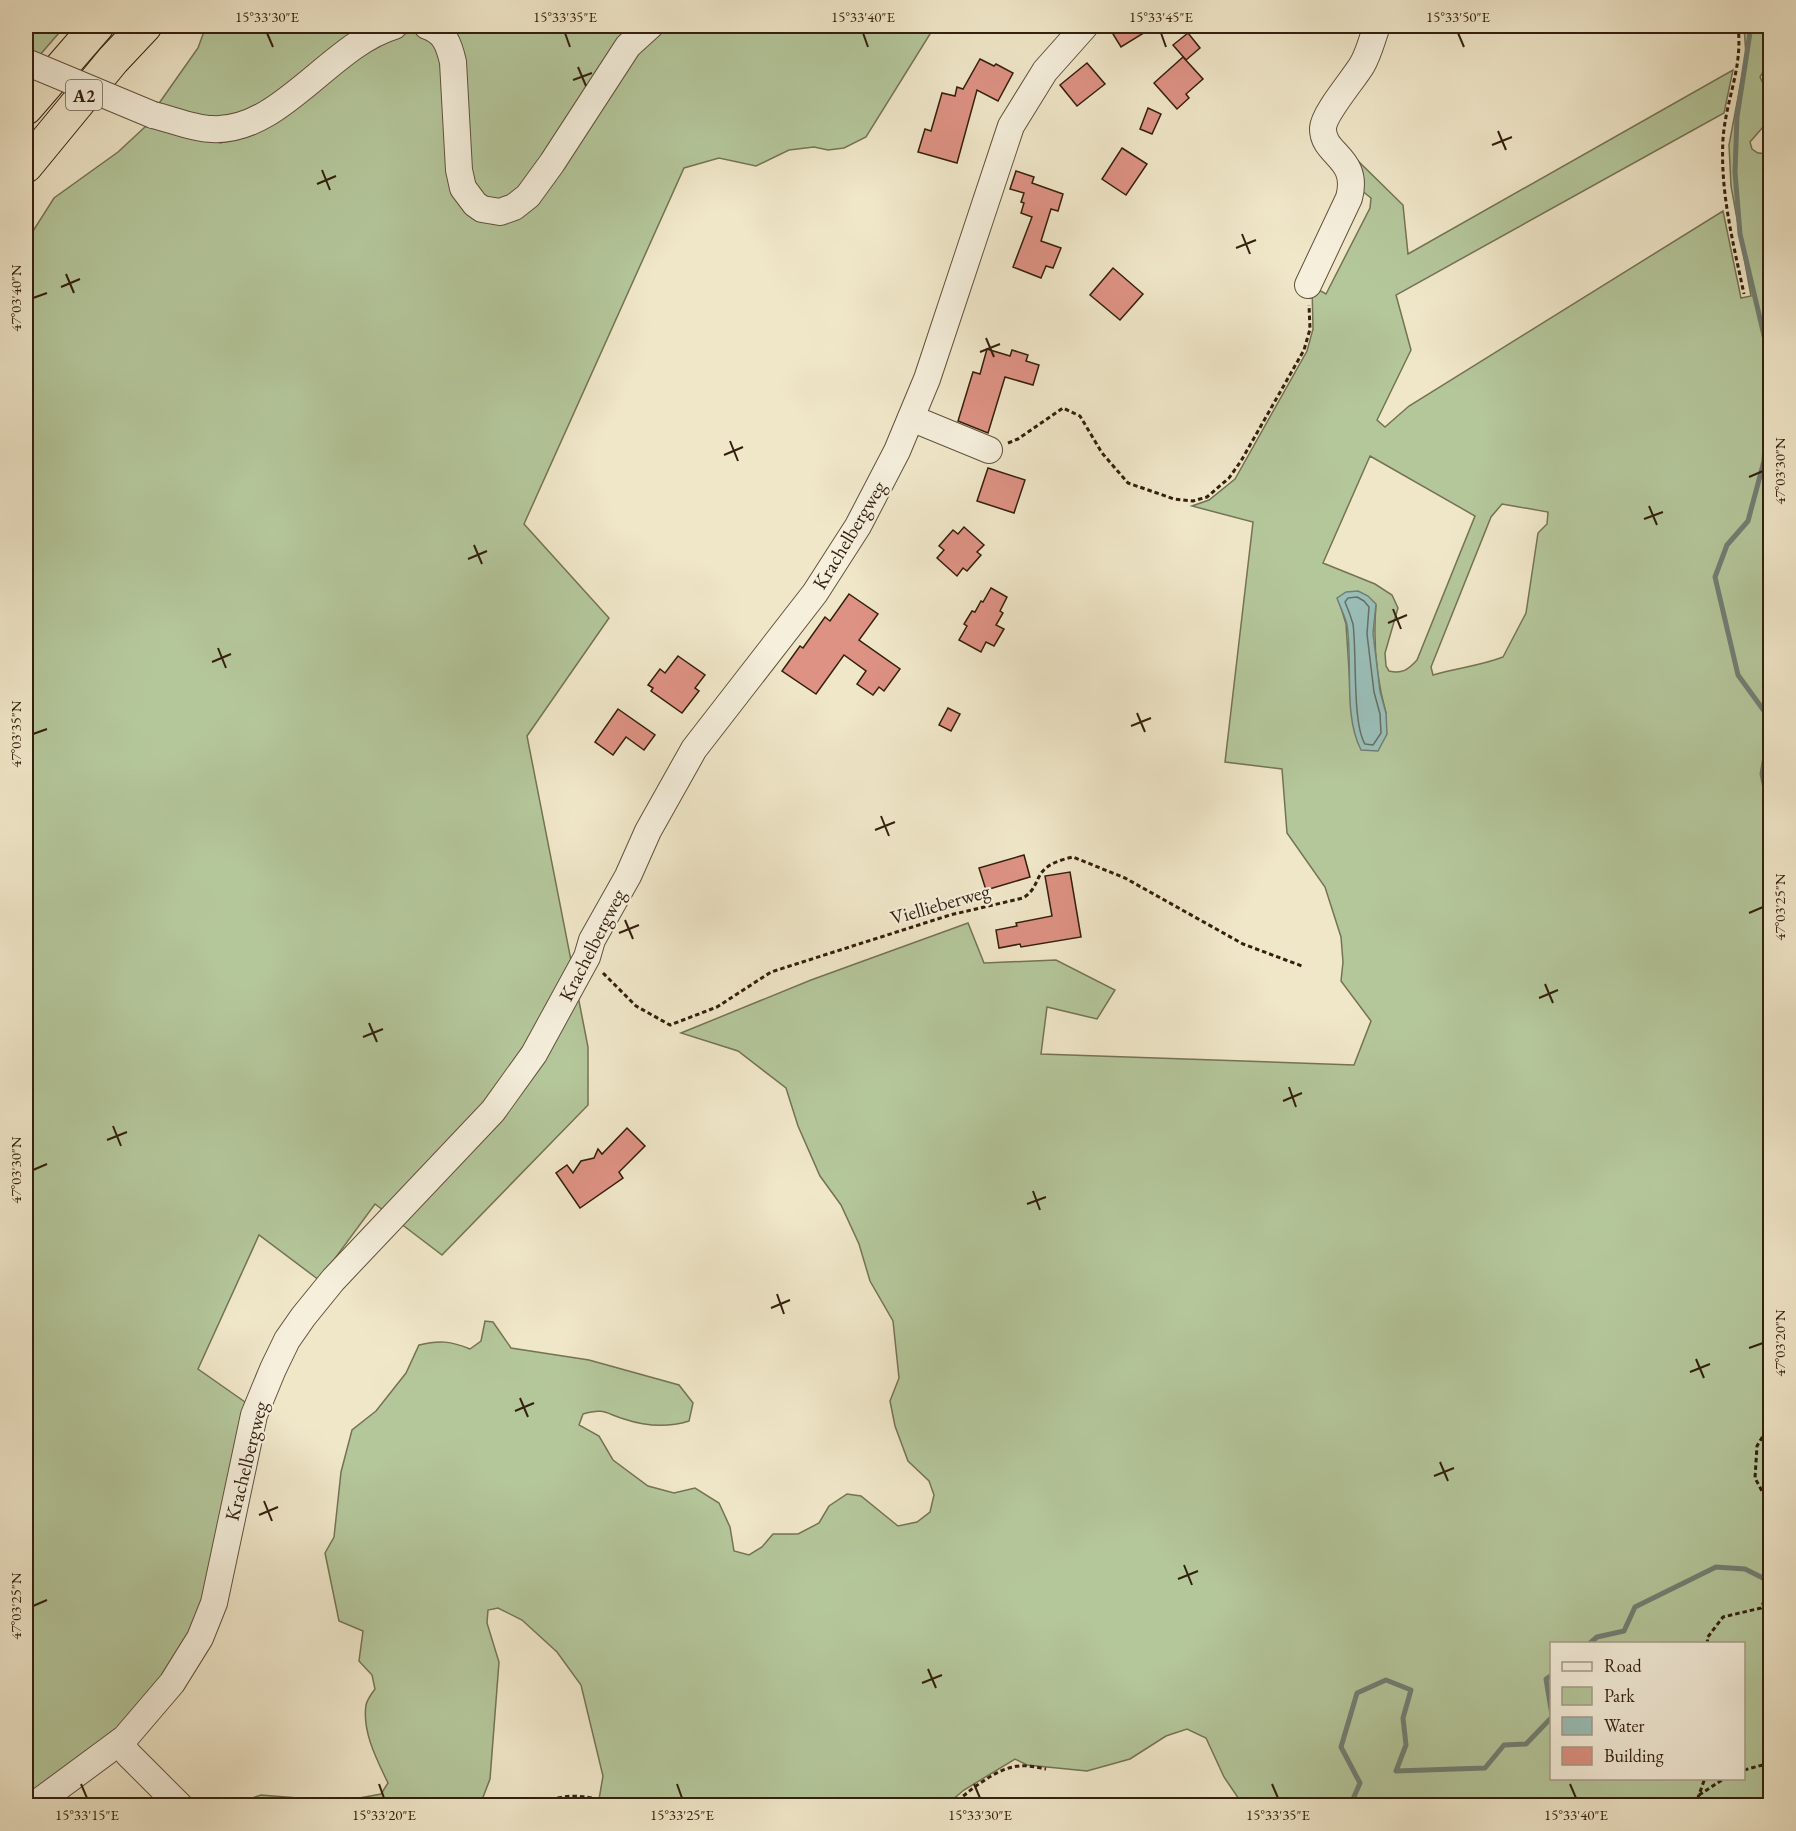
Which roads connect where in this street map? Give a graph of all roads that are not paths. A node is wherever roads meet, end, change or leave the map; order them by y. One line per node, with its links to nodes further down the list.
1 (96, 26): 9 (highway, A2)
2 (145, 26): 10 (highway, A2)
3 (394, 26): 8 (street, bridge)
4 (427, 26): 5 (street)
5 (650, 26)
6 (1082, 26): 12 (street, Krachelbergweg)
7 (1377, 26): 11 (street)
8 (26, 62)
9 (26, 108)
10 (26, 166)
11 (1308, 285)
12 (911, 418): 13 (street); 14 (street, Krachelbergweg)
13 (989, 450)
14 (120, 1742): 15 (street, Krachelbergweg); 16 (street)
15 (33, 1806)
16 (180, 1806)

